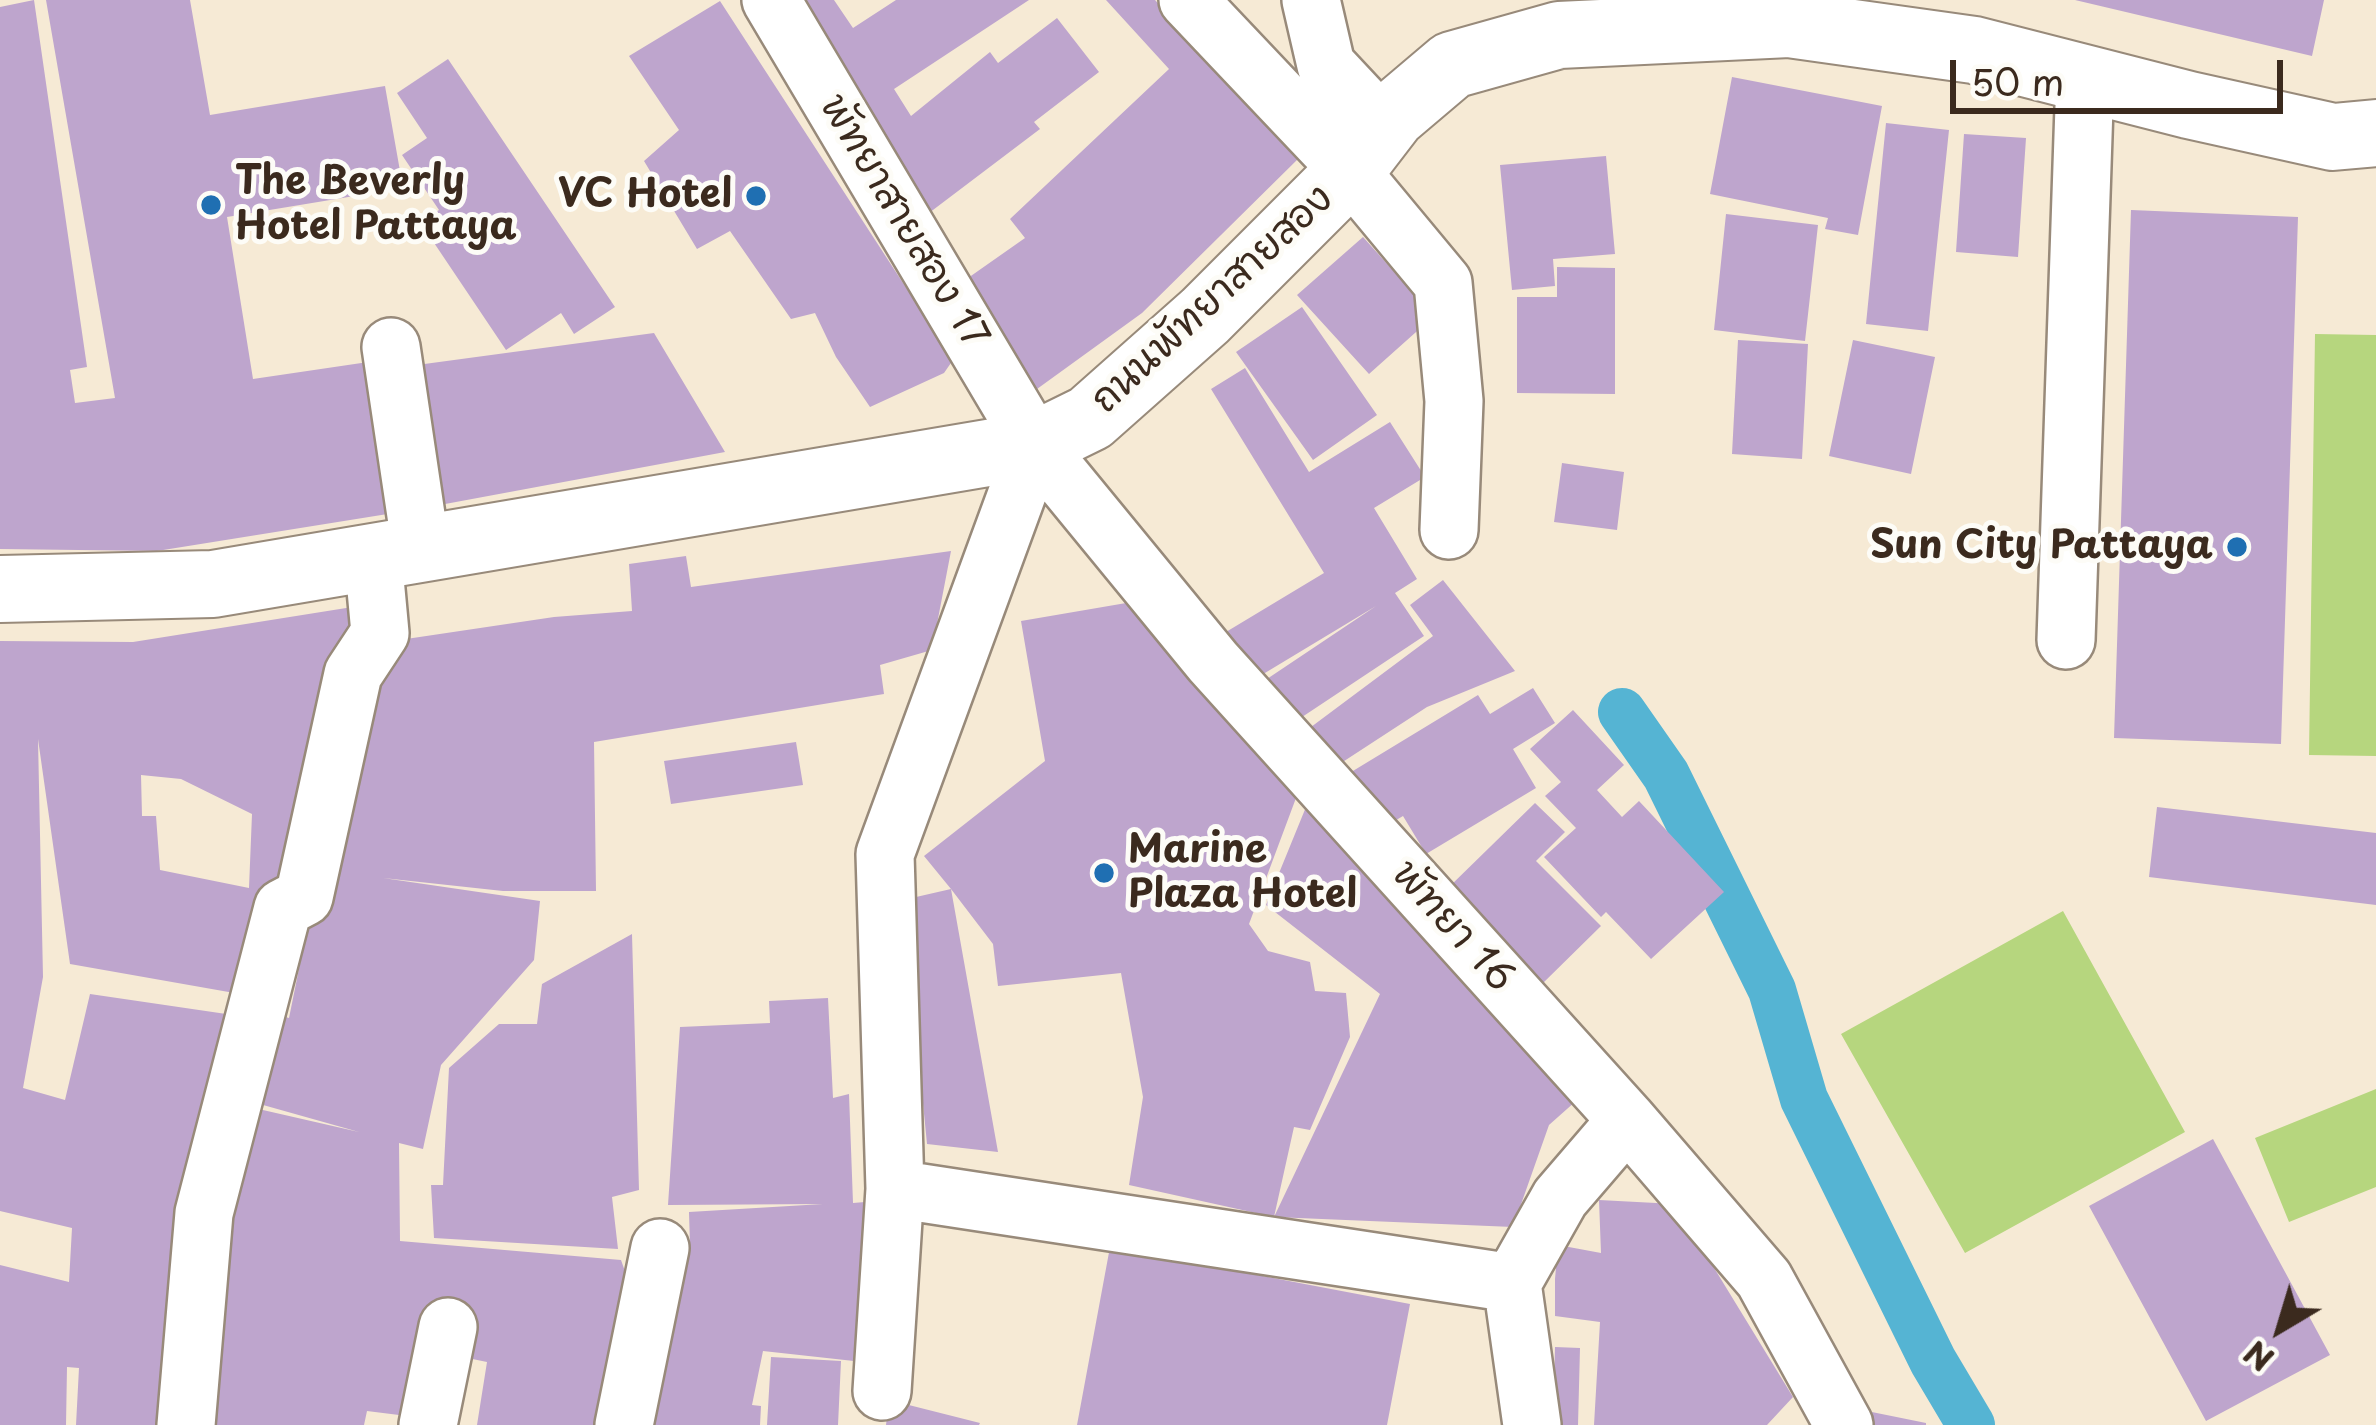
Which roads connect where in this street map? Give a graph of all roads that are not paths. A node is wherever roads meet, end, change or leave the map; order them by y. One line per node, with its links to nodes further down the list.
1 (771, 0): 10 (street, พัทยาสายสอง 17)
2 (1188, 0): 8 (street)
3 (1311, 0): 8 (street)
4 (1790, 12): 5 (main road, ถนนพัทยาสายสอง); 6 (main road, ถนนพัทยาสายสอง)
5 (1706, 13): 8 (main road, ถนนพัทยาสายสอง)
6 (2085, 77): 7 (main road, ถนนพัทยาสายสอง); 14 (street)
7 (2376, 133)
8 (1367, 149): 10 (main road, ถนนพัทยาสายสอง); 11 (street)
9 (391, 347): 12 (street)
10 (1035, 445): 12 (main road, ถนนพัทยาสายสอง); 15 (street, พัทยา 16); 16 (street)
11 (1449, 530)
12 (397, 553): 13 (main road, ถนนพัทยาสายสอง); 21 (street)
13 (0, 589)
14 (2066, 640)
15 (1627, 1120): 18 (street); 25 (street, พัทยา 16)
16 (895, 1189): 18 (street); 20 (street)
17 (660, 1248): 23 (street)
18 (1512, 1283): 24 (street)
19 (448, 1327): 22 (street)
20 (882, 1391)
21 (186, 1425)
22 (428, 1425)
23 (624, 1425)
24 (1532, 1425)
25 (1844, 1425)

